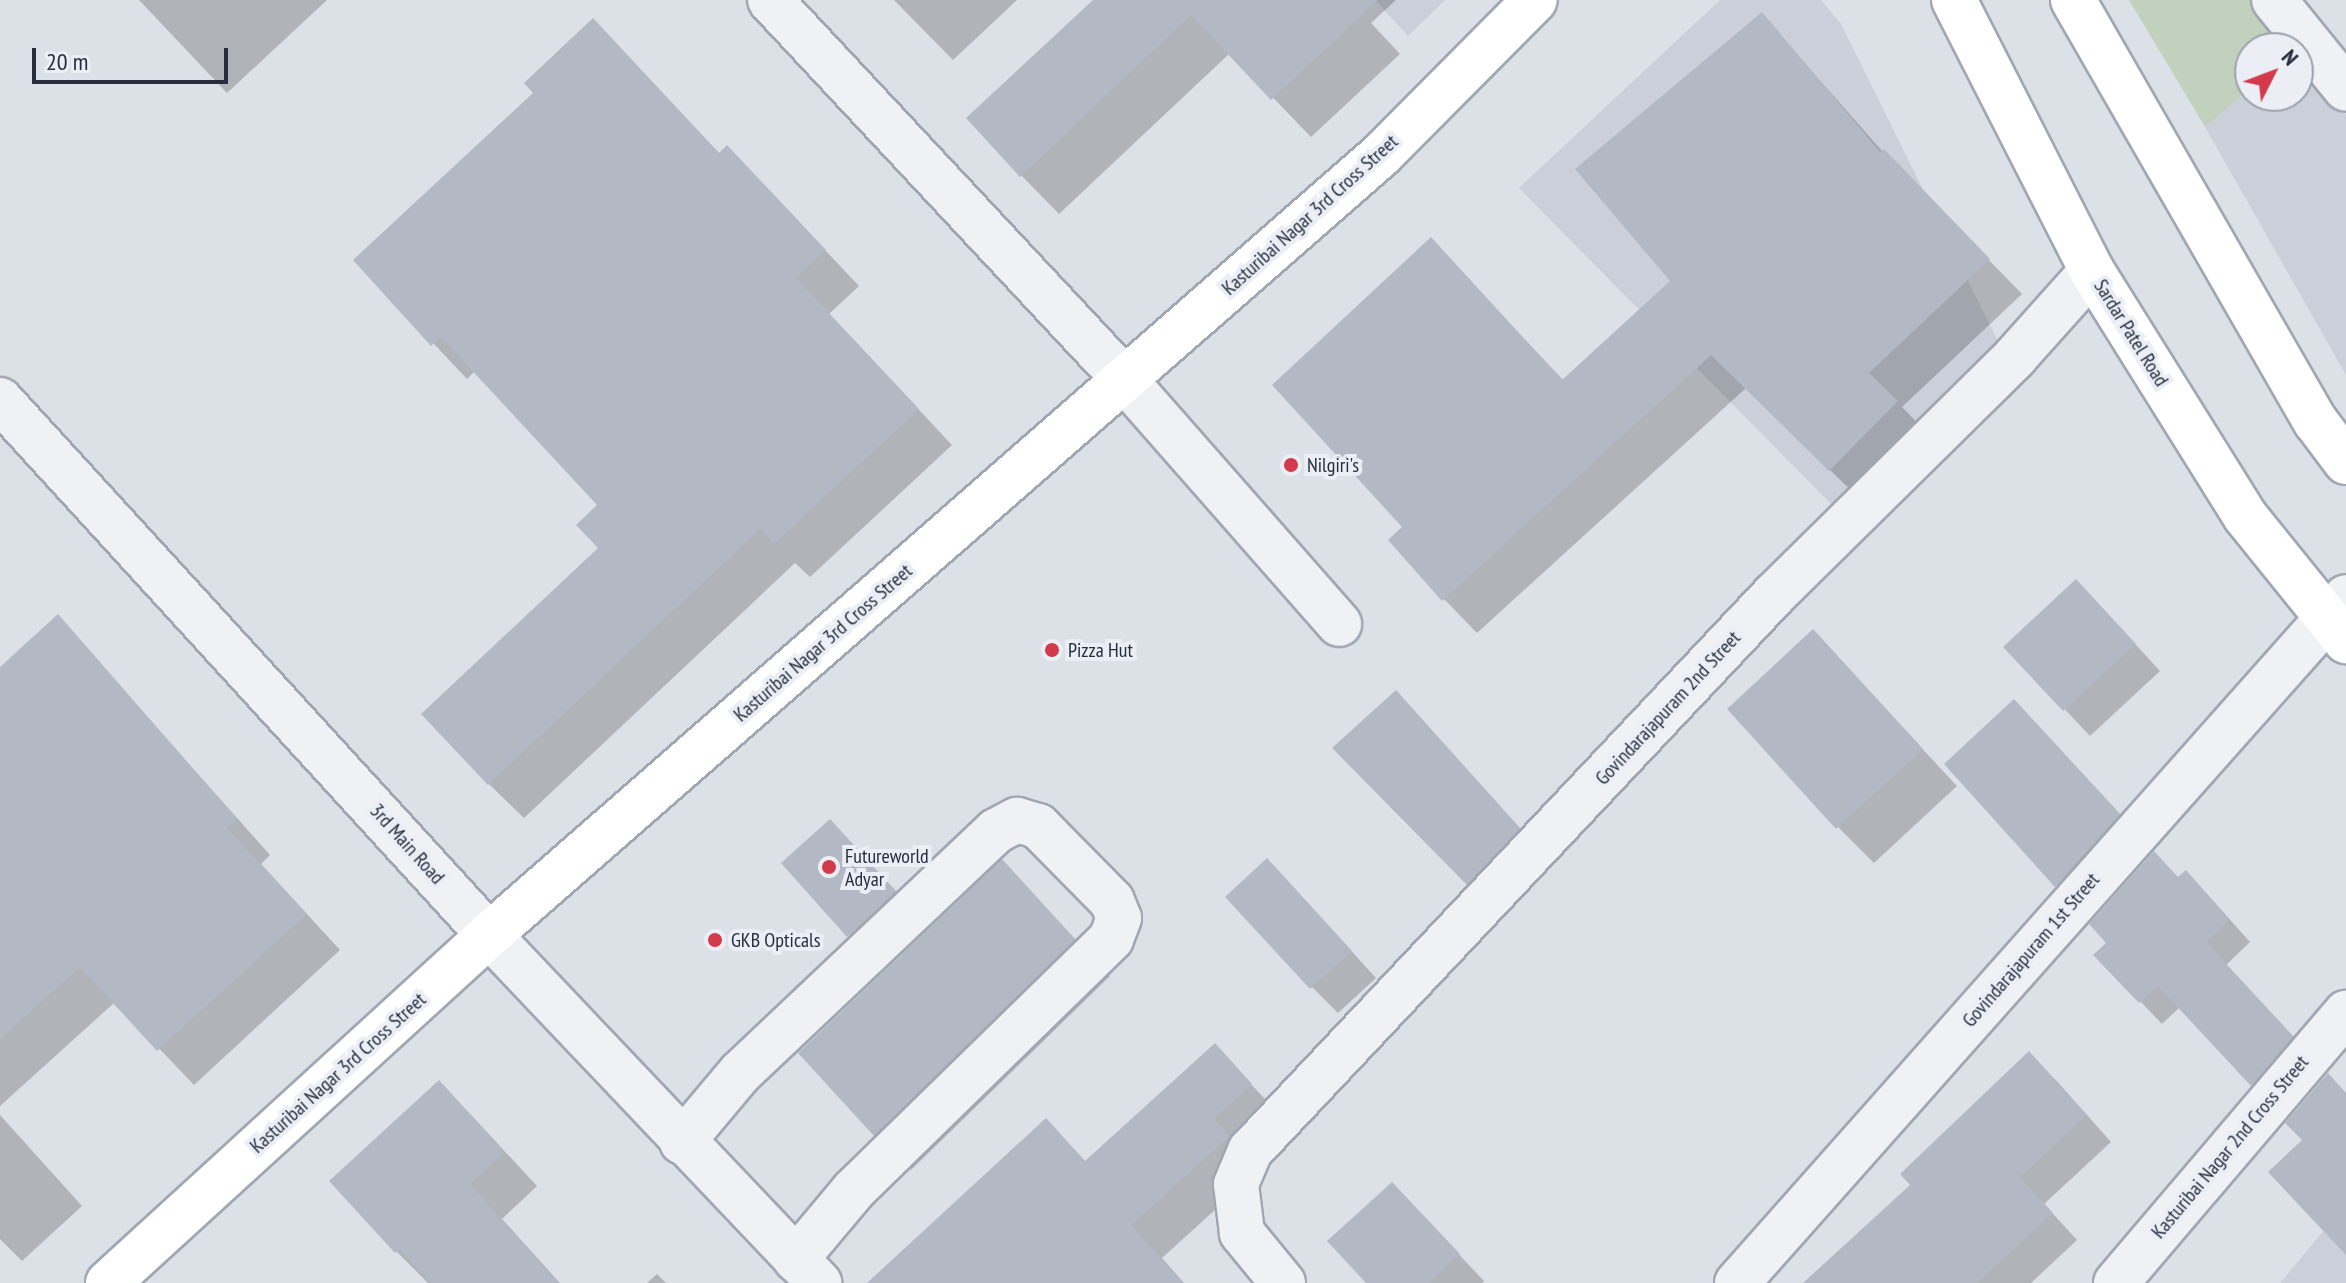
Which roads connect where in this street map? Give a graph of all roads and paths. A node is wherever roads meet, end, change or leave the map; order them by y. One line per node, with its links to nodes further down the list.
1 (770, 0): 8 (street)
2 (1535, 0): 8 (street, Kasturibai Nagar 3rd Cross Street)
3 (1954, 0): 7 (street, Sardar Patel Road)
4 (2073, 0): 10 (street)
5 (2274, 0): 6 (street)
6 (2346, 89)
7 (2092, 271): 11 (street, Sardar Patel Road); 18 (street, Govindarajapuram 2nd Street)
8 (1124, 379): 12 (street); 13 (street, Kasturibai Nagar 3rd Cross Street)
9 (0, 400): 13 (street, 3rd Main Road)
10 (2346, 462)
11 (2339, 618): 19 (street, Govindarajapuram 1st Street)
12 (1339, 624)
13 (489, 935): 15 (street, 3rd Main Road); 17 (street, Kasturibai Nagar 3rd Cross Street)
14 (2346, 1013): 20 (street, Kasturibai Nagar 2nd Cross Street)
15 (682, 1142): 16 (street, 3rd Main Road); 16 (street)
16 (808, 1271)
17 (108, 1283)
18 (1283, 1283)
19 (1737, 1283)
20 (2116, 1283)

